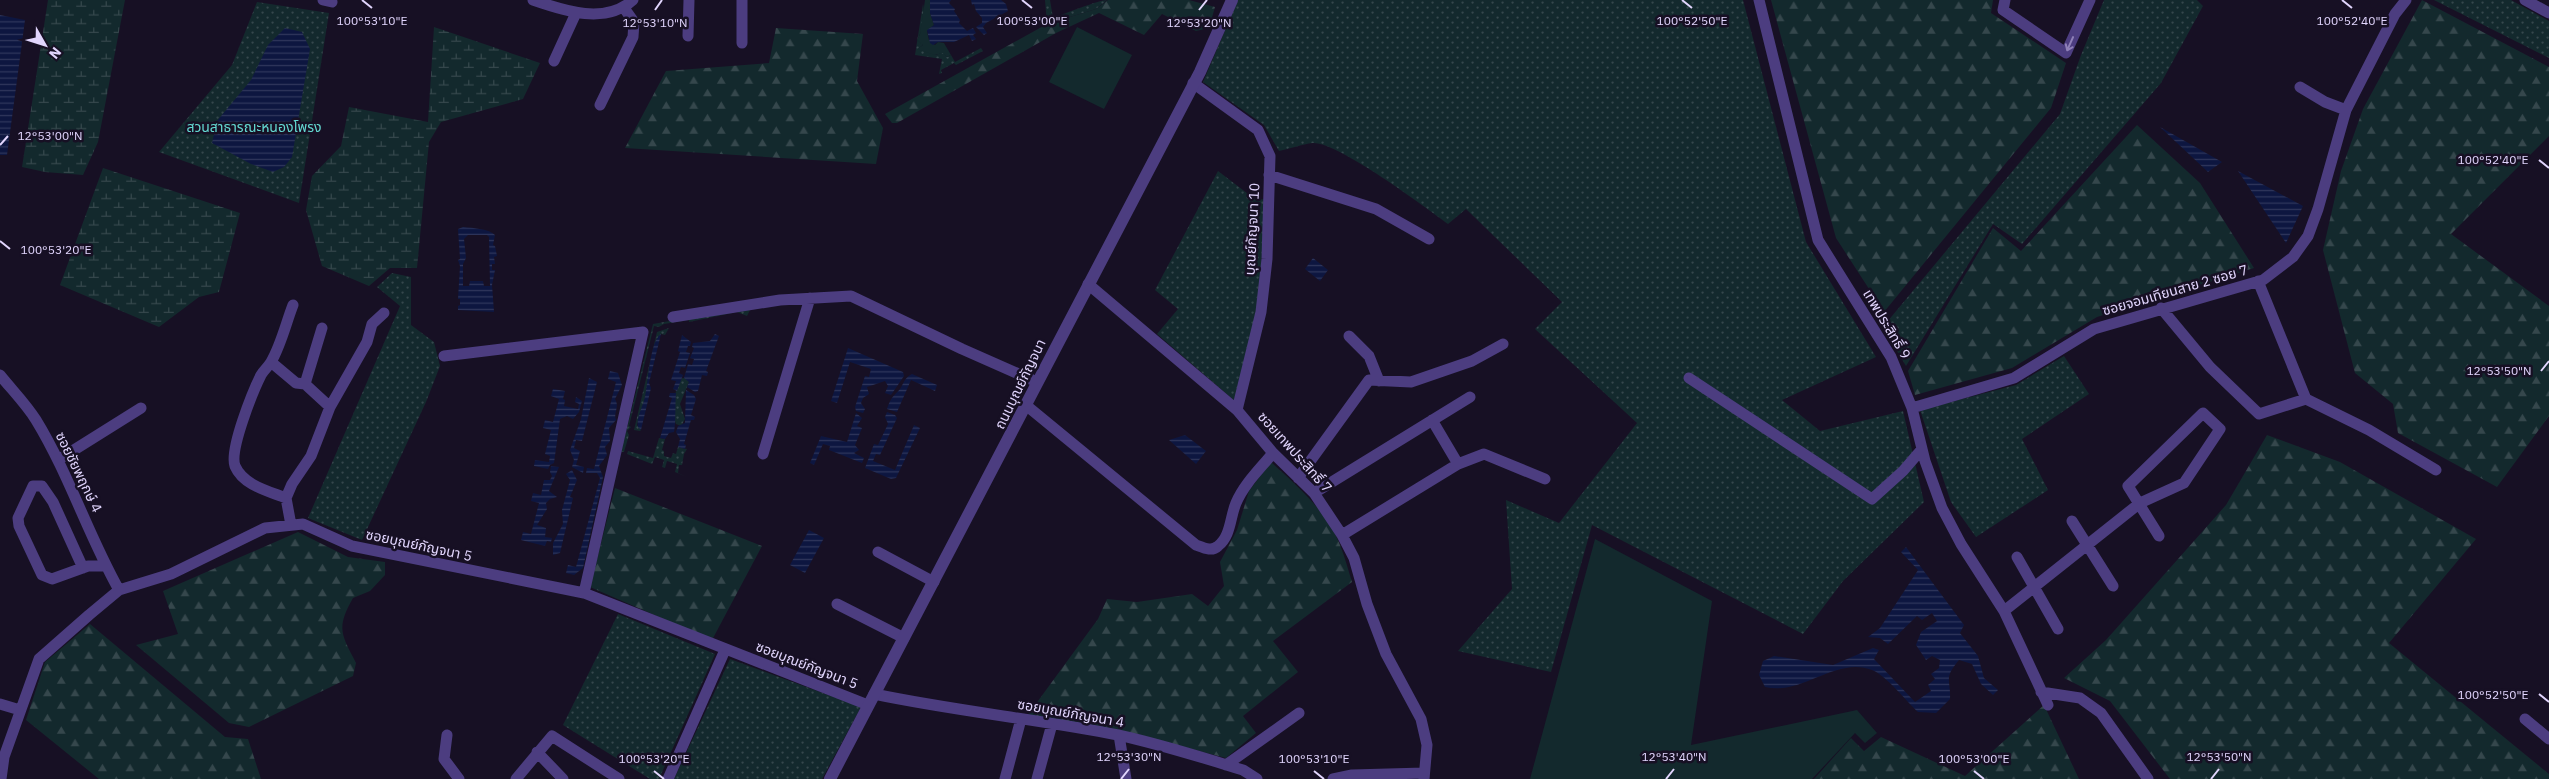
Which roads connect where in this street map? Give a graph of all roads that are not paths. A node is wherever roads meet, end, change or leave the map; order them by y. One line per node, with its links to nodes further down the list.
1 (533, 0): 11 (street)
2 (689, 0): 13 (street)
3 (742, 0): 14 (street)
4 (1232, 0): 16 (street, ถนนบุณย์กัญจนา)
5 (1759, 0): 44 (street, เทพประสิทธิ์ 9)
6 (2005, 0): 7 (street, one-way to 6)
7 (2090, 0)
8 (2406, 0): 19 (street, ซอยจอมเทียนสาย 2 ซอย 7)
9 (2525, 0): 12 (street)
10 (629, 4): 11 (street); 18 (street)
11 (576, 13): 15 (street)
12 (2549, 13)
13 (688, 36)
14 (742, 43)
15 (554, 62)
16 (1193, 83): 20 (street, บุณย์กัญจนา 10); 23 (street, ถนนบุณย์กัญจนา)
17 (2300, 87): 19 (street)
18 (600, 105)
19 (2346, 110): 22 (street, ซอยจอมเทียนสาย 2 ซอย 7)
20 (1269, 175): 21 (street); 45 (street, บุณย์กัญจนา 10)
21 (1429, 239)
22 (2258, 281): 26 (street, ซอยจอมเทียนสาย 2 ซอย 7); 40 (street)
23 (1088, 284): 37 (street, ถนนบุณย์กัญจนา); 45 (street, ซอยเทพประสิทธิ์ 7)
24 (810, 298): 28 (street); 37 (street); 49 (street)
25 (292, 305): 33 (street)
26 (2161, 308): 40 (street); 44 (street, ซอยจอมเทียนสาย 2 ซอย 7)
27 (384, 313): 42 (street)
28 (673, 317)
29 (322, 328): 38 (street)
30 (1350, 336): 36 (street)
31 (1503, 344): 36 (street)
32 (444, 356): 71 (street)
33 (271, 362): 38 (street); 56 (street)
34 (0, 375): 50 (street, ซอยชัยพฤกษ์ 4)
35 (1689, 378): 47 (street)
36 (1379, 380): 53 (street)
37 (1037, 382): 41 (street, ถนนบุณย์กัญจนา)
38 (305, 384): 42 (street)
39 (1470, 396): 46 (street)
40 (2306, 400): 52 (street)
41 (1027, 406): 48 (street); 67 (street, ถนนบุณย์กัญจนา)
42 (330, 407): 56 (street)
43 (141, 408): 50 (street)
44 (1912, 408): 47 (street, เทพประสิทธิ์ 9)
45 (1237, 410): 48 (street, ซอยเทพประสิทธิ์ 7)
46 (1432, 420): 51 (street); 55 (street)
47 (1922, 449): 73 (street, เทพประสิทธิ์ 9)
48 (1273, 453): 53 (street, ซอยเทพประสิทธิ์ 7)
49 (763, 454)
50 (58, 460): 65 (street, ซอยชัยพฤกษ์ 4)
51 (1458, 464): 54 (street); 60 (street)
52 (2436, 470)
53 (1298, 478): 55 (street, ซอยเทพประสิทธิ์ 7)
54 (1545, 479)
55 (1314, 493): 60 (street, ซอยเทพประสิทธิ์ 7)
56 (286, 498): 59 (street)
57 (2140, 504): 57 (street); 61 (street); 62 (street)
58 (2072, 521): 62 (street)
59 (291, 525): 70 (street, ซอยบุณย์กัญจนา 5); 71 (street, ซอยบุณย์กัญจนา 5)
60 (1342, 535): 91 (street, ซอยเทพประสิทธิ์ 7)
61 (2159, 536)
62 (2088, 546): 68 (street); 69 (street)
63 (878, 552): 67 (street)
64 (2017, 557): 69 (street)
65 (105, 566): 66 (street); 70 (street, ซอยชัยพฤกษ์ 4)
66 (83, 568): 66 (street)
67 (934, 582): 75 (street, ถนนบุณย์กัญจนา)
68 (2113, 586)
69 (2036, 588): 73 (street); 74 (street)
70 (119, 590): 81 (street, ซอยบุณย์กัญจนา 5)
71 (584, 593): 76 (street, ซอยบุณย์กัญจนา 5)
72 (837, 604): 75 (street)
73 (2004, 611): 77 (street, เทพประสิทธิ์ 9)
74 (2058, 630)
75 (904, 638): 78 (street, ถนนบุณย์กัญจนา)
76 (725, 650): 78 (street, ซอยบุณย์กัญจนา 5); 97 (street)
77 (2041, 692): 80 (street, เทพประสิทธิ์ 9); 104 (street)
78 (871, 700): 83 (street, ซอยบุณย์กัญจนา 4); 98 (street, ถนนบุณย์กัญจนา)
79 (0, 704): 81 (street)
80 (2048, 706)
81 (20, 710): 92 (street, ซอยบุณย์กัญจนา 5)
82 (1299, 712): 90 (street)
83 (1021, 719): 85 (street, ซอยบุณย์กัญจนา 4); 99 (street)
84 (2525, 719): 88 (street)
85 (1052, 724): 87 (street, ซอยบุณย์กัญจนา 4); 100 (street)
86 (447, 735): 93 (street)
87 (1119, 735): 90 (street, ซอยบุณย์กัญจนา 4); 101 (street)
88 (2549, 739)
89 (537, 752): 94 (street); 95 (street); 96 (street)
90 (1226, 765): 102 (street, ซอยบุณย์กัญจนา 4)
91 (1424, 776): 103 (street)
92 (1, 779)
93 (459, 779)
94 (516, 779)
95 (564, 779)
96 (619, 779)
97 (668, 779)
98 (830, 779)
99 (1006, 779)
100 (1036, 779)
101 (1126, 779)
102 (1257, 779)
103 (1333, 779)
104 (2148, 779)

